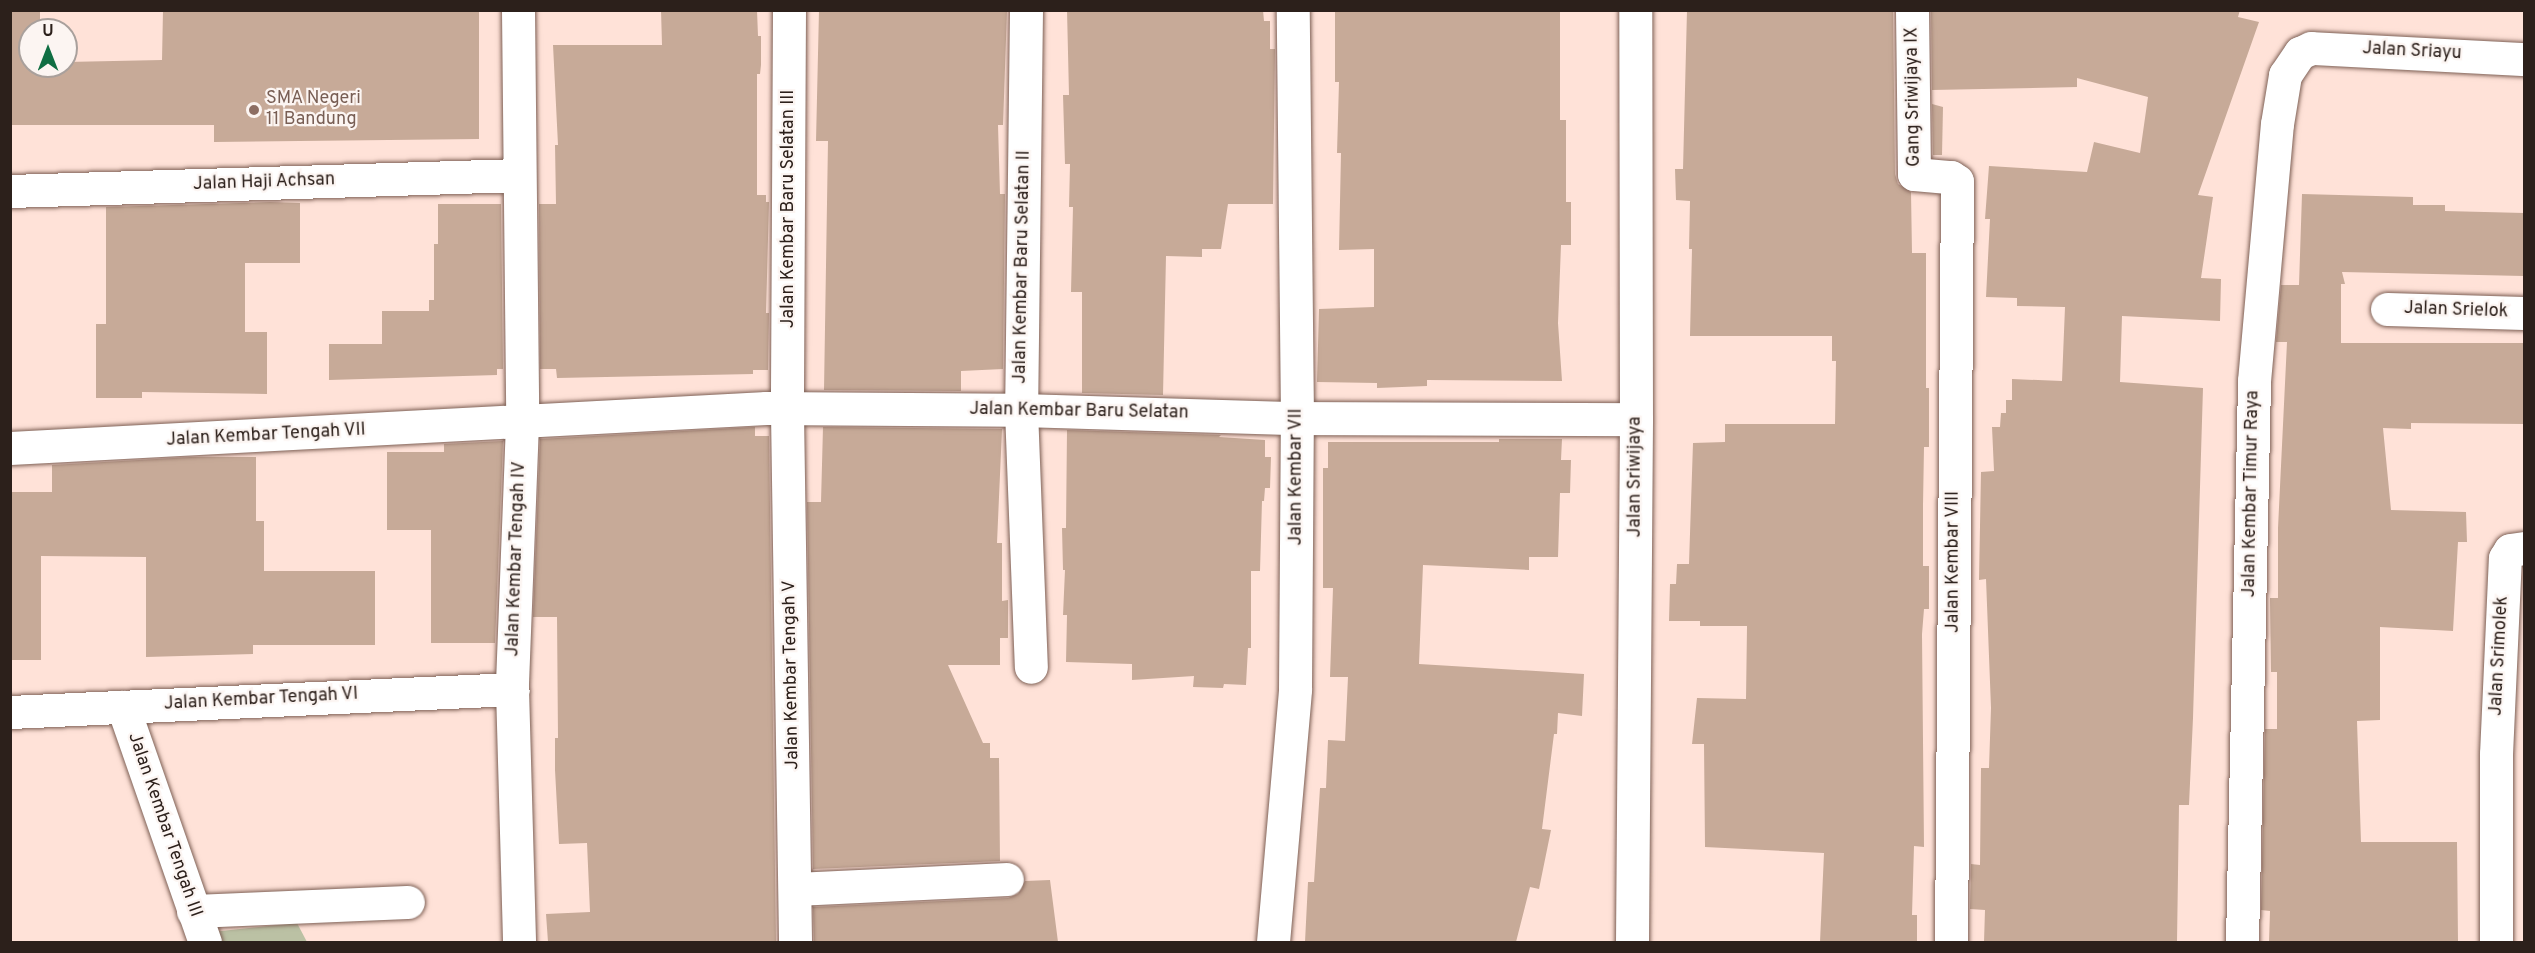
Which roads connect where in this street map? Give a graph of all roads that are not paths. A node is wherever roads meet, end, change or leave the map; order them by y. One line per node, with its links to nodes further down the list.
1 (518, 10): 9 (street, Jalan Kembar Tengah IV)
2 (789, 10): 14 (street, Jalan Kembar Baru Selatan III)
3 (1026, 10): 15 (street, Jalan Kembar Baru Selatan II)
4 (1293, 10): 16 (street, Jalan Kembar VII)
5 (1635, 10): 17 (street, Jalan Sriwijaya)
6 (1912, 10): 10 (street, Gang Sriwijaya IX)
7 (2300, 52): 8 (street, Jalan Sriayu); 36 (street, Jalan Kembar Timur Raya)
8 (2524, 59)
9 (518, 175): 11 (street, Jalan Haji Achsan); 18 (street, Jalan Kembar Tengah IV)
10 (1957, 181): 35 (street, Jalan Kembar VIII)
11 (10, 191)
12 (2387, 309): 13 (street, Jalan Srielok)
13 (2524, 313)
14 (788, 408): 15 (street, Jalan Kembar Baru Selatan); 18 (street, Jalan Kembar Baru Selatan); 27 (street, Jalan Kembar Tengah V)
15 (1021, 410): 16 (street, Jalan Kembar Baru Selatan); 21 (street, Jalan Kembar Baru Selatan II)
16 (1297, 418): 17 (street, Jalan Kembar Baru Selatan); 33 (street, Jalan Kembar VII)
17 (1636, 419): 34 (street, Jalan Sriwijaya)
18 (522, 423): 19 (street, Jalan Kembar Tengah VII); 22 (street, Jalan Kembar Tengah IV)
19 (10, 448)
20 (2524, 548): 25 (street, Jalan Srimolek)
21 (1031, 667)
22 (512, 689): 23 (street, Jalan Kembar Tengah VI); 31 (street, Jalan Kembar Tengah IV)
23 (123, 706): 24 (street, Jalan Kembar Tengah VI); 29 (street, Jalan Kembar Tengah III)
24 (10, 712)
25 (2510, 778): 37 (street, Jalan Srimolek)
26 (1007, 879): 27 (street)
27 (796, 889): 32 (street, Jalan Kembar Tengah V)
28 (408, 902): 29 (street)
29 (194, 911): 30 (street, Jalan Kembar Tengah III)
30 (205, 942)
31 (519, 942)
32 (795, 942)
33 (1273, 942)
34 (1632, 942)
35 (1951, 942)
36 (2242, 942)
37 (2496, 942)

